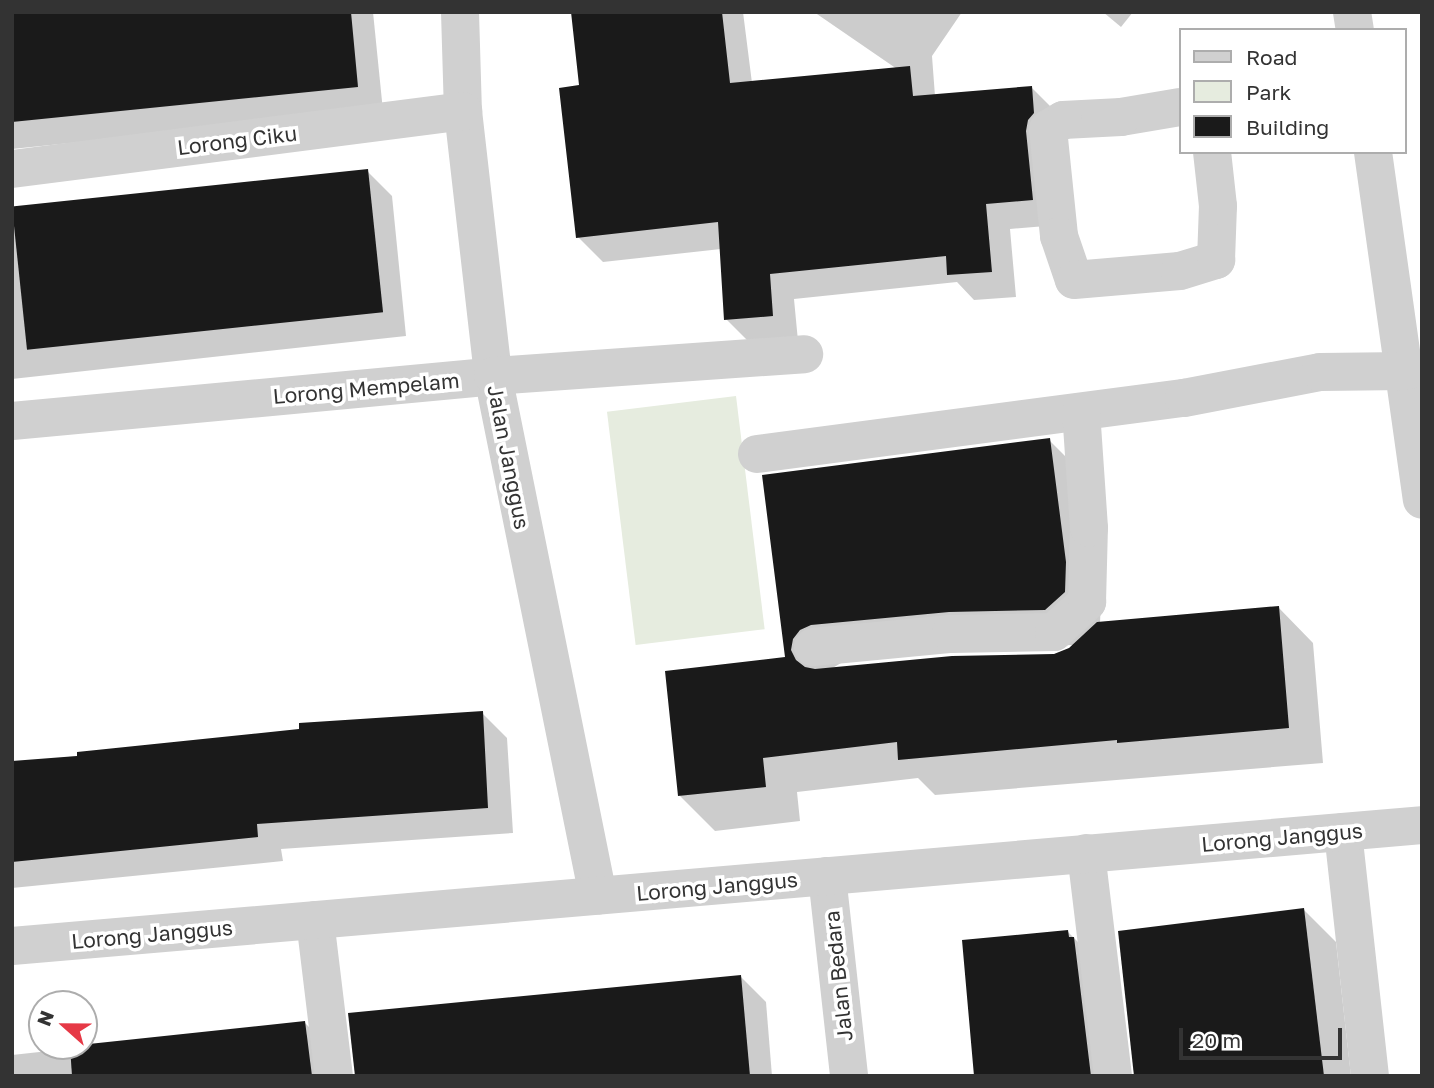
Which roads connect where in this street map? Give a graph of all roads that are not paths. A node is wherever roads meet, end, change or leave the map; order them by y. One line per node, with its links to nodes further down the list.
1 (460, 12): 3 (street, Jalan Janggus)
2 (1178, 107): 4 (street)
3 (463, 111): 6 (street, Lorong Ciku); 9 (street, Jalan Janggus)
4 (1212, 154)
5 (1373, 154): 8 (street)
6 (12, 169)
7 (804, 354): 9 (street, Lorong Mempelam)
8 (1406, 371): 10 (street); 13 (street)
9 (493, 376): 11 (street, Lorong Mempelam); 19 (street, Jalan Janggus)
10 (1081, 412): 12 (street); 14 (street)
11 (12, 421)
12 (757, 454)
13 (1422, 500)
14 (813, 647)
15 (1422, 825): 16 (street, Lorong Janggus)
16 (1343, 832): 17 (street, Lorong Janggus); 25 (street)
17 (1086, 853): 18 (street, Lorong Janggus); 24 (street)
18 (827, 876): 19 (street, Lorong Janggus); 23 (street, Jalan Bedara)
19 (598, 896): 20 (street, Lorong Janggus)
20 (315, 920): 21 (street, Lorong Janggus); 22 (street)
21 (12, 946)
22 (334, 1076)
23 (849, 1076)
24 (1113, 1076)
25 (1370, 1076)

